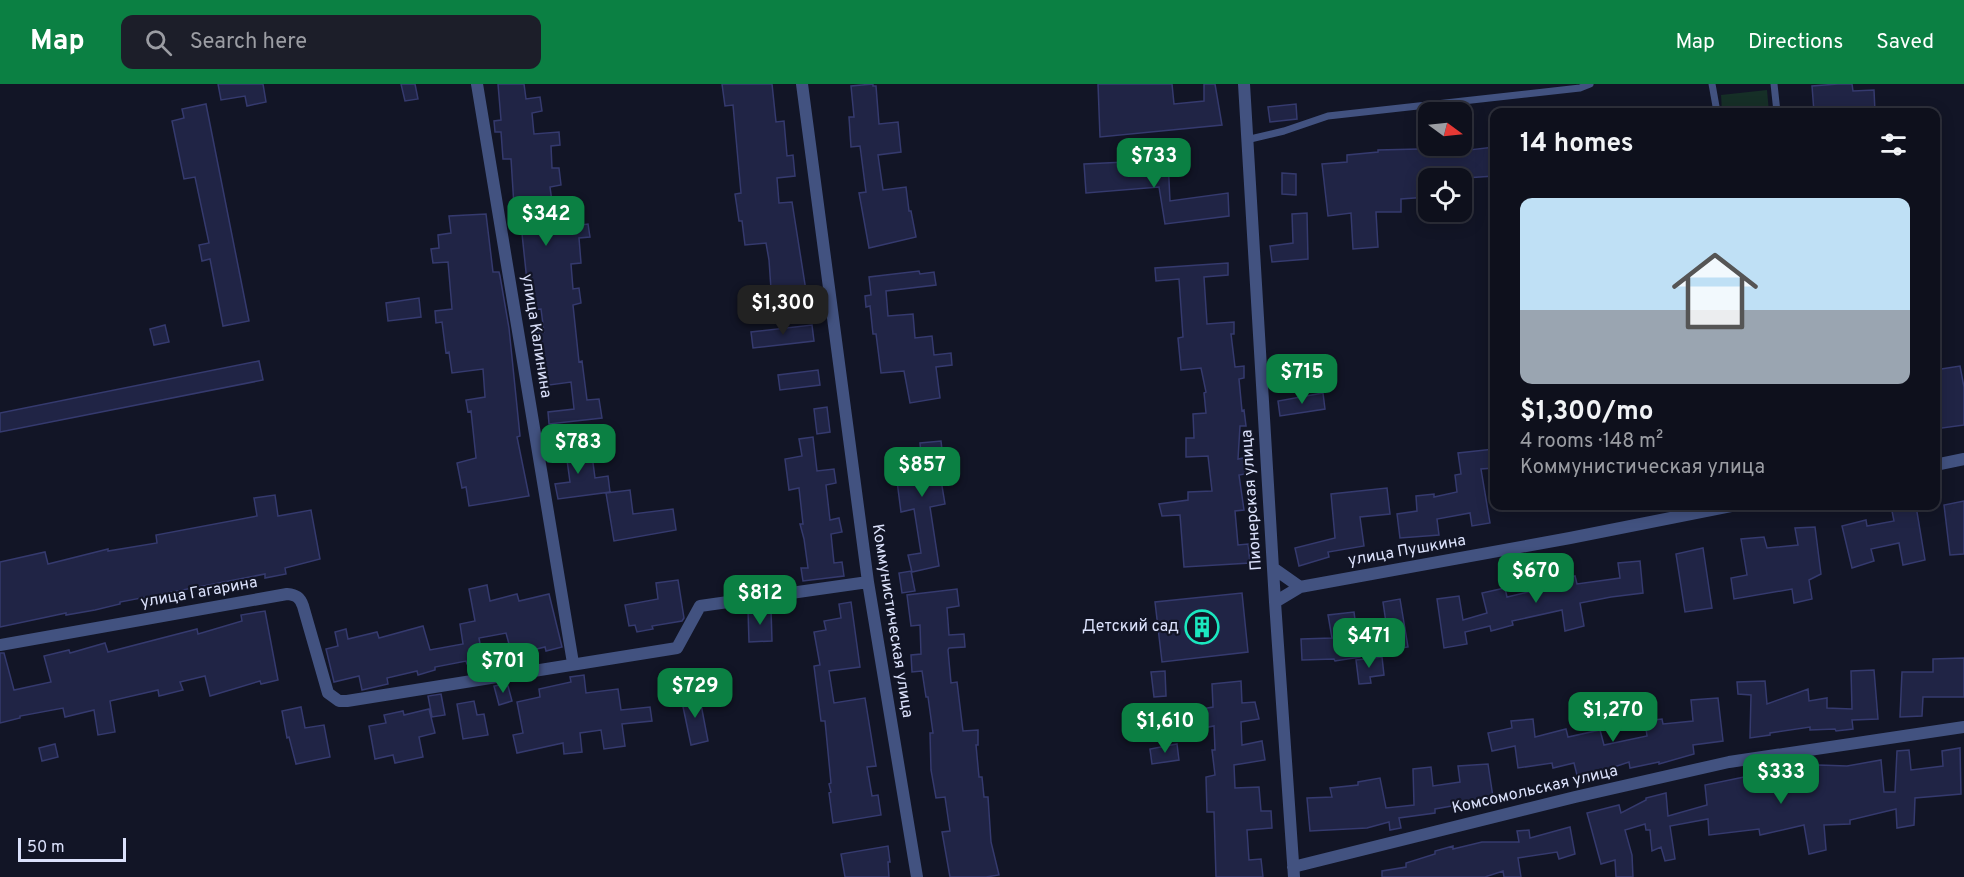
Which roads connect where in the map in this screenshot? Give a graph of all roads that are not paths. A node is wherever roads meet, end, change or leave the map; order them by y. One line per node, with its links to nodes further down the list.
1 (477, 84): 18 (street, улица Калинина)
2 (802, 84): 14 (street, Коммунистическая улица)
3 (1244, 84): 9 (street, Пионерская улица)
4 (1590, 84): 9 (lane)
5 (1712, 84): 7 (lane)
6 (1774, 84): 8 (lane)
7 (1716, 108)
8 (1777, 108)
9 (1246, 140): 13 (street, Пионерская улица)
10 (1964, 459): 11 (street)
11 (1940, 464)
12 (1711, 510): 15 (street, улица Пушкина)
13 (1273, 568): 15 (street); 16 (street, Пионерская улица)
14 (868, 582): 18 (street); 21 (street, Коммунистическая улица)
15 (1300, 587): 16 (street, улица Пушкина)
16 (1275, 602): 20 (street, Пионерская улица)
17 (0, 645): 18 (street, улица Гагарина)
18 (573, 663)
19 (1964, 727): 20 (street, Комсомольская улица)
20 (1293, 872)
21 (917, 877)

